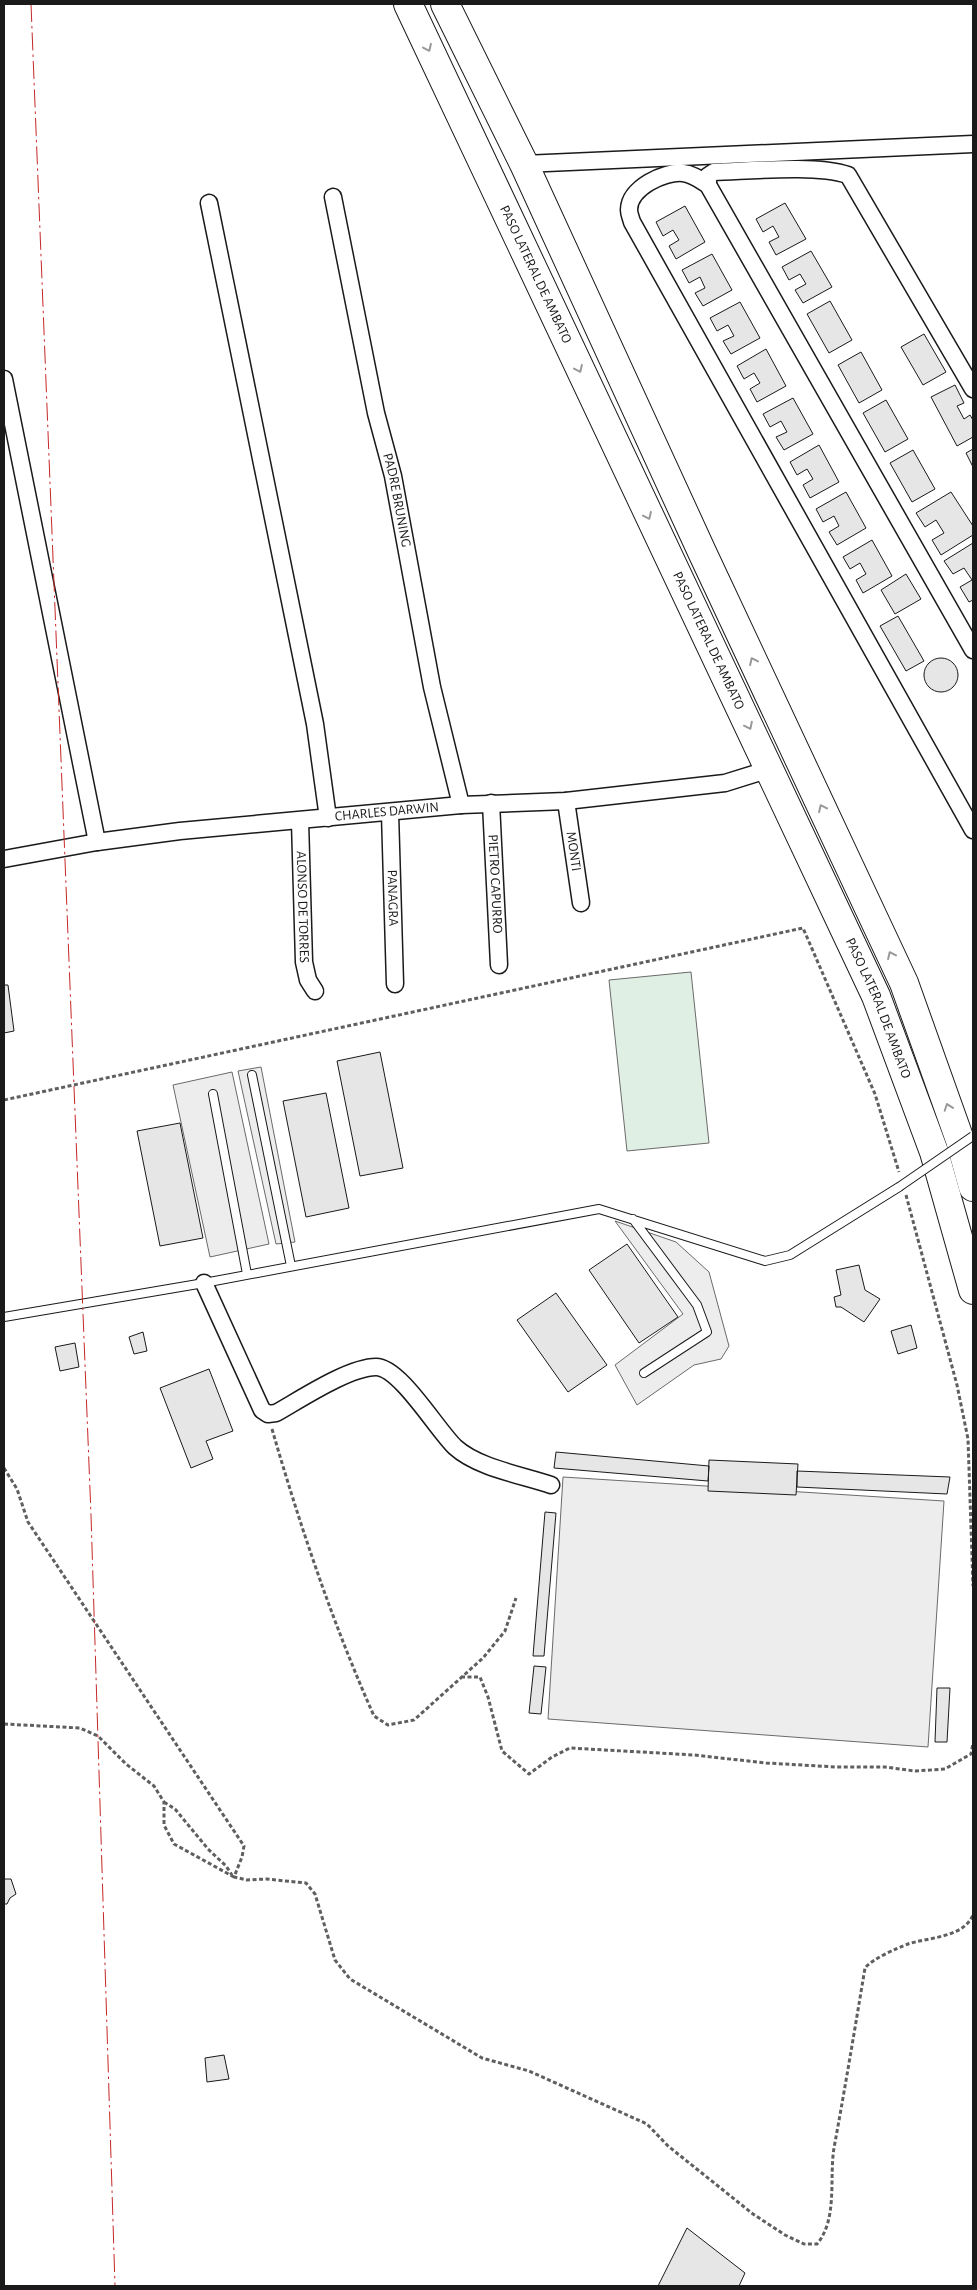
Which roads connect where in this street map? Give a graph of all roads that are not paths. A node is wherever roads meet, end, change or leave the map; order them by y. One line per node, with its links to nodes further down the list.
1 (408, 4): 11 (highway, PASO LATERAL DE AMBATO, one-way to 11)
2 (445, 4): 4 (highway)
3 (973, 144): 4 (street)
4 (524, 164): 10 (highway)
5 (708, 185): 9 (street); 12 (street); 20 (street)
6 (333, 197): 16 (street, PADRE BRUNING)
7 (209, 202): 18 (street)
8 (4, 379): 21 (street)
9 (973, 389)
10 (702, 552): 11 (highway); 30 (highway, one-way to 10)
11 (671, 566): 13 (highway, PASO LATERAL DE AMBATO, one-way to 13)
12 (973, 650)
13 (770, 769): 14 (street, CHARLES DARWIN); 35 (highway, PASO LATERAL DE AMBATO)
14 (566, 801): 15 (street, CHARLES DARWIN); 23 (street, MONTI)
15 (491, 803): 16 (street, CHARLES DARWIN); 24 (street, PIETRO CAPURRO)
16 (461, 805): 17 (street, CHARLES DARWIN)
17 (390, 813): 18 (street, CHARLES DARWIN); 25 (street, PANAGRA)
18 (328, 818): 19 (street, CHARLES DARWIN)
19 (300, 821): 21 (street, CHARLES DARWIN); 26 (street, ALONSO DE TORRES)
20 (973, 830)
21 (97, 842): 22 (street, CHARLES DARWIN)
22 (4, 859)
23 (582, 903)
24 (499, 965)
25 (395, 984)
26 (315, 991)
27 (252, 1074): 32 (lane)
28 (213, 1094): 33 (lane)
29 (973, 1136): 31 (lane, bridge)
30 (973, 1187)
31 (633, 1220): 32 (lane); 37 (lane)
32 (291, 1266): 33 (lane)
33 (247, 1274): 34 (lane)
34 (204, 1283): 36 (lane); 38 (street)
35 (973, 1290)
36 (4, 1317)
37 (644, 1373)
38 (551, 1485)

